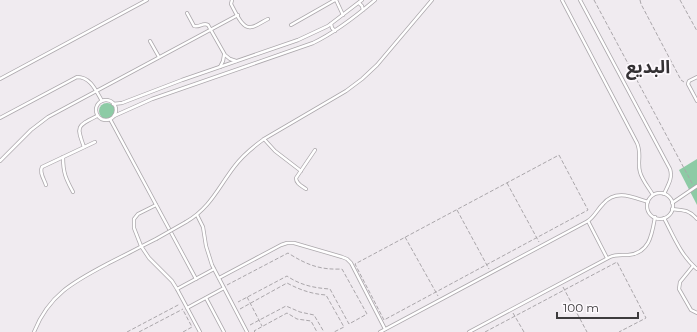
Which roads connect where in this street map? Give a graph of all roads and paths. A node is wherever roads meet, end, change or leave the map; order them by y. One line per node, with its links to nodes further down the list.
1 (147, 0): 29 (lane)
2 (232, 0): 15 (lane)
3 (335, 0): 16 (lane); 19 (lane)
4 (362, 0): 12 (lane)
5 (375, 0): 13 (lane)
6 (432, 0): 39 (lane)
7 (562, 0): 52 (lane)
8 (580, 0): 51 (lane)
9 (594, 0): 48 (path)
10 (640, 0): 30 (path)
11 (680, 0): 22 (path)
12 (359, 3): 13 (lane); 16 (lane)
13 (363, 10): 21 (lane)
14 (187, 13): 20 (lane)
15 (238, 15): 17 (lane); 20 (lane)
16 (343, 15): 18 (lane)
17 (268, 19)
18 (331, 24): 21 (lane); 26 (lane)
19 (291, 25)
20 (211, 29): 24 (lane); 25 (lane)
21 (336, 31): 36 (lane)
22 (697, 31)
23 (150, 40): 25 (lane)
24 (224, 55): 26 (lane); 27 (lane)
25 (159, 57): 31 (lane)
26 (236, 62): 27 (lane)
27 (220, 67): 34 (lane)
28 (697, 77): 30 (lane)
29 (0, 79)
30 (688, 84): 33 (lane)
31 (96, 91): 32 (lane); 37 (lane); 44 (lane)
32 (102, 101): 34 (lane); 35 (lane)
33 (697, 101)
34 (113, 104): 36 (lane)
35 (97, 116): 38 (lane); 41 (lane)
36 (114, 116): 38 (lane)
37 (0, 118)
38 (110, 119): 55 (lane)
39 (264, 139): 45 (lane); 58 (lane)
40 (95, 142): 41 (lane)
41 (84, 147): 43 (lane)
42 (315, 150): 45 (lane)
43 (63, 157): 47 (lane); 50 (lane)
44 (0, 161)
45 (301, 171): 49 (lane)
46 (507, 182): 57 (path); 64 (path); 64 (path)
47 (46, 185)
48 (696, 186): 54 (lane)
49 (306, 189)
50 (73, 192)
51 (664, 194): 52 (lane); 54 (lane)
52 (653, 195): 53 (lane)
53 (648, 202): 59 (lane); 62 (lane)
54 (672, 203): 56 (lane)
55 (156, 205): 65 (lane); 74 (lane)
56 (672, 209): 60 (lane); 61 (lane)
57 (456, 210): 63 (path); 68 (path)
58 (197, 215): 65 (lane, bridge); 71 (lane)
59 (655, 217): 60 (lane); 67 (lane)
60 (664, 218): 69 (lane)
61 (697, 219)
62 (588, 221): 66 (lane); 67 (lane)
63 (405, 237): 79 (path); 79 (path)
64 (537, 238): 66 (path); 68 (path)
65 (141, 246): 77 (lane); 97 (lane)
66 (541, 246): 72 (lane)
67 (607, 258): 75 (lane)
68 (487, 265): 72 (path); 79 (path)
69 (693, 266): 70 (lane); 90 (lane)
70 (697, 269)
71 (214, 270): 73 (lane); 74 (lane)
72 (491, 273): 82 (lane)
73 (218, 278): 76 (lane); 88 (lane)
74 (196, 279): 77 (lane)
75 (561, 283): 78 (path); 87 (lane)
76 (223, 288): 81 (lane); 89 (lane); 91 (path)
77 (177, 289): 83 (lane)
78 (564, 290): 92 (path); 112 (path); 113 (path)
79 (436, 292): 82 (path)
80 (247, 297): 84 (path); 85 (path); 91 (path)
81 (206, 298): 86 (lane); 102 (lane)
82 (440, 300): 96 (lane)
83 (184, 302): 86 (lane); 98 (path)
84 (238, 302)
85 (250, 303): 89 (path); 93 (path); 107 (path)
86 (187, 308): 101 (lane)
87 (511, 309): 92 (path); 109 (lane)
88 (375, 310): 91 (path); 96 (lane)
89 (236, 311): 103 (lane)
90 (697, 313)
91 (367, 314)
92 (515, 316): 110 (path); 111 (path)
93 (260, 320): 94 (path); 95 (path); 106 (path)
94 (250, 325)
95 (263, 326): 104 (path); 105 (path)
96 (385, 329): 108 (lane)
97 (34, 332)
98 (127, 332)
99 (139, 332): 100 (path)
100 (183, 332)
101 (200, 332)
102 (224, 332)
103 (247, 332)
104 (254, 332)
105 (317, 332)
106 (324, 332)
107 (334, 332)
108 (380, 332)
109 (469, 332)
110 (485, 332)
111 (524, 332)
112 (587, 332)
113 (620, 332)

